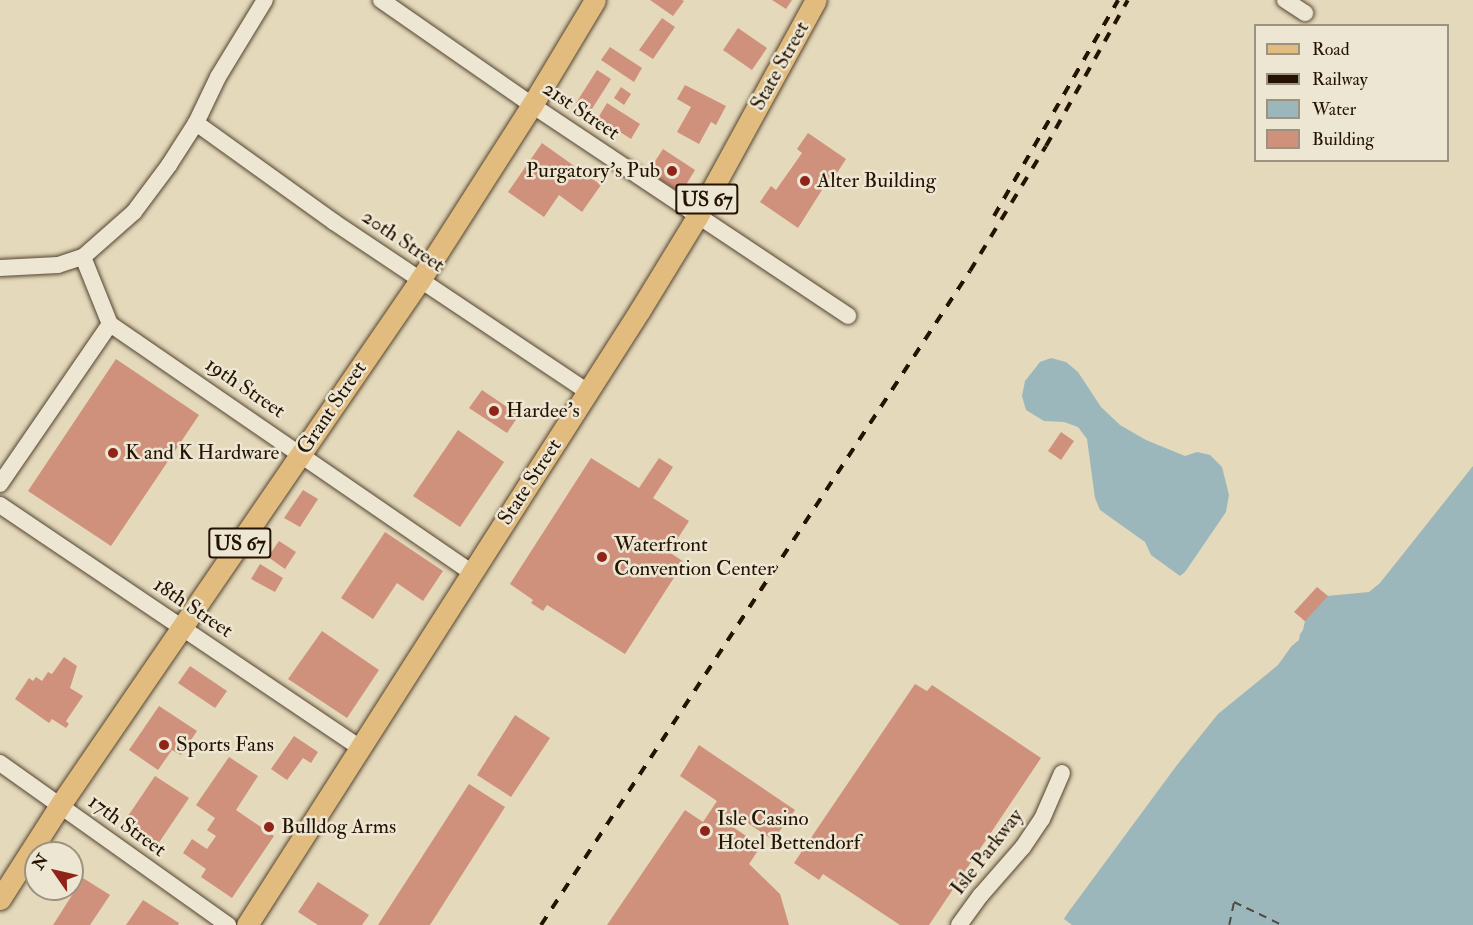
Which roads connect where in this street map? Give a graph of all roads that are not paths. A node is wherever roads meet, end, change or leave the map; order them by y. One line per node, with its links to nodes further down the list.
1 (265, 0): 8 (street)
2 (381, 0): 7 (street, 21st Street)
3 (595, 0): 7 (main road, Grant Street / US 67)
4 (816, 0): 9 (main road, State Street / US 67)
5 (1285, 0): 6 (street)
6 (1305, 12)
7 (532, 105): 9 (street, 21st Street); 12 (main road, Grant Street / US 67)
8 (196, 123): 10 (street); 12 (street, 20th Street)
9 (697, 216): 13 (street, 21st Street); 15 (main road, State Street / US 67)
10 (83, 257): 11 (street); 14 (street)
11 (0, 268)
12 (420, 280): 15 (street, 20th Street); 16 (main road, Grant Street / US 67)
13 (848, 316)
14 (110, 324): 16 (street, 19th Street); 17 (street)
15 (588, 392): 19 (main road, State Street / US 67)
16 (301, 454): 19 (street, 19th Street); 20 (main road, Grant Street / US 67)
17 (0, 484)
18 (0, 505): 20 (street, 18th Street)
19 (472, 573): 21 (main road, State Street / US 67)
20 (182, 628): 21 (street, 18th Street); 24 (main road, Grant Street / US 67)
21 (360, 748): 27 (main road, State Street / US 67)
22 (0, 763): 24 (street, 17th Street)
23 (1062, 773): 28 (street, Isle Parkway)
24 (60, 805): 25 (main road, Grant Street / US 67); 26 (street, 17th Street)
25 (0, 899)
26 (228, 925)
27 (247, 925)
28 (959, 925)

